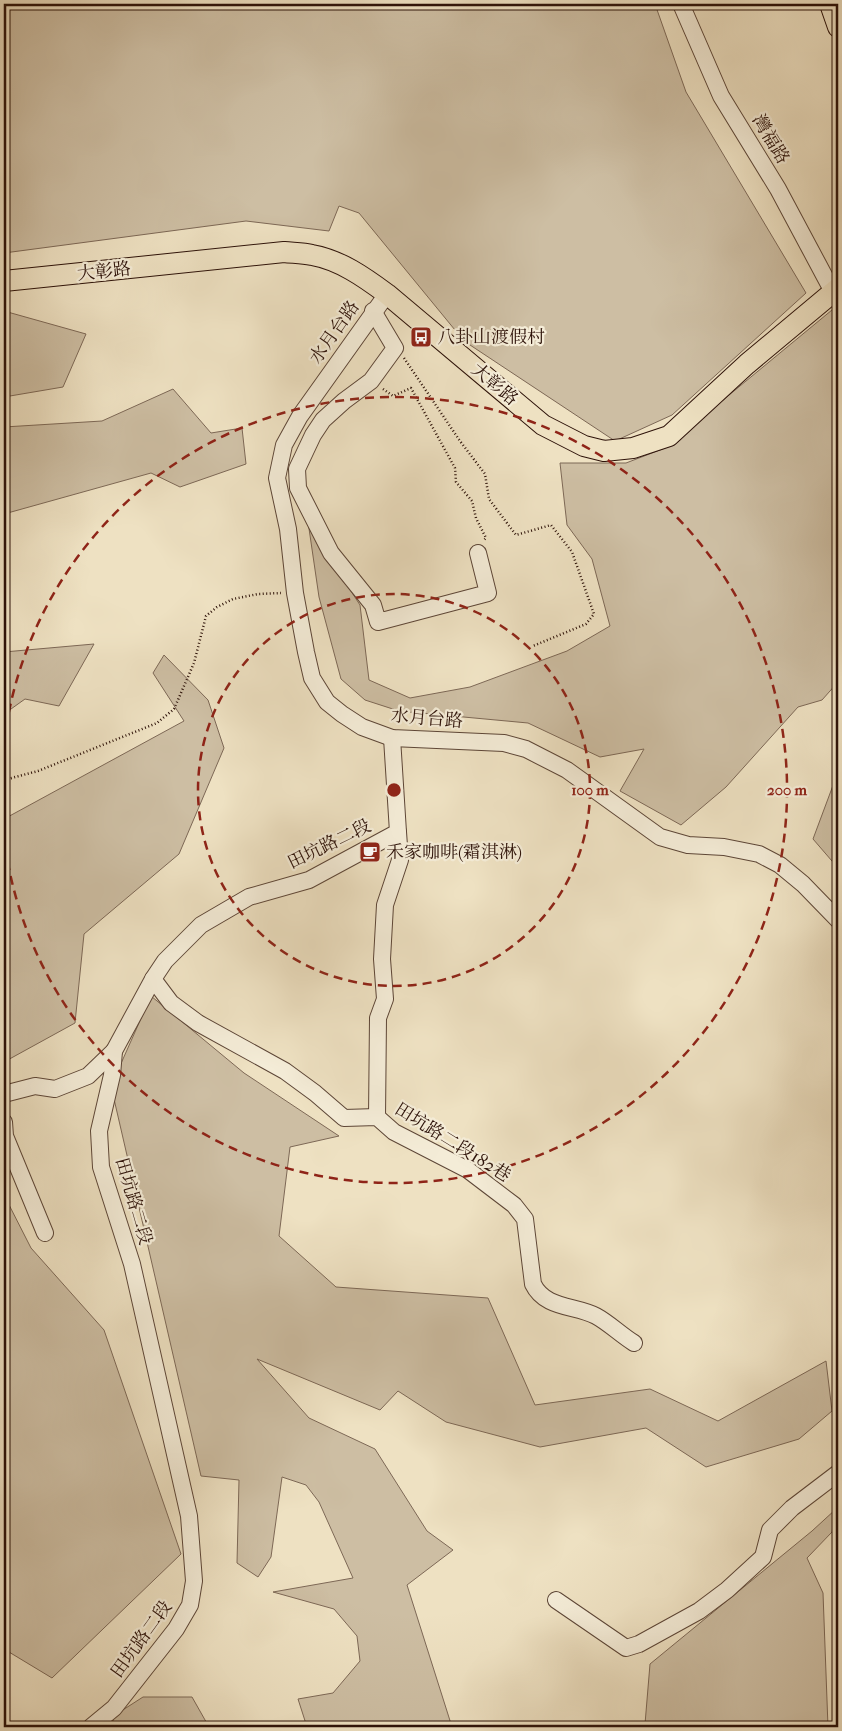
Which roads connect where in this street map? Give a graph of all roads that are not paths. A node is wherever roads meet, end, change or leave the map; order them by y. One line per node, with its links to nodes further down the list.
1 (681, 4): 5 (street, 灣福路)
2 (830, 4): 3 (main road)
3 (838, 25)
4 (4, 281): 6 (main road, 大彰路)
5 (836, 290): 6 (main road, 大彰路)
6 (386, 294): 7 (street, 水月台路)
7 (374, 311): 8 (street); 9 (street, 水月台路)
8 (478, 553)
9 (392, 738): 10 (street, 田坑路二段); 11 (street, 水月台路)
10 (398, 832): 12 (street, 田坑路二段); 15 (street)
11 (838, 920)
12 (153, 979): 13 (street, 田坑路二段); 15 (street, 田坑路二段182巷)
13 (114, 1052): 14 (street); 21 (street, 田坑路二段)
14 (4, 1094)
15 (377, 1117): 18 (street, 田坑路二段182巷)
16 (4, 1122): 17 (street)
17 (45, 1233)
18 (634, 1344)
19 (838, 1473): 20 (street)
20 (556, 1600)
21 (91, 1727)

